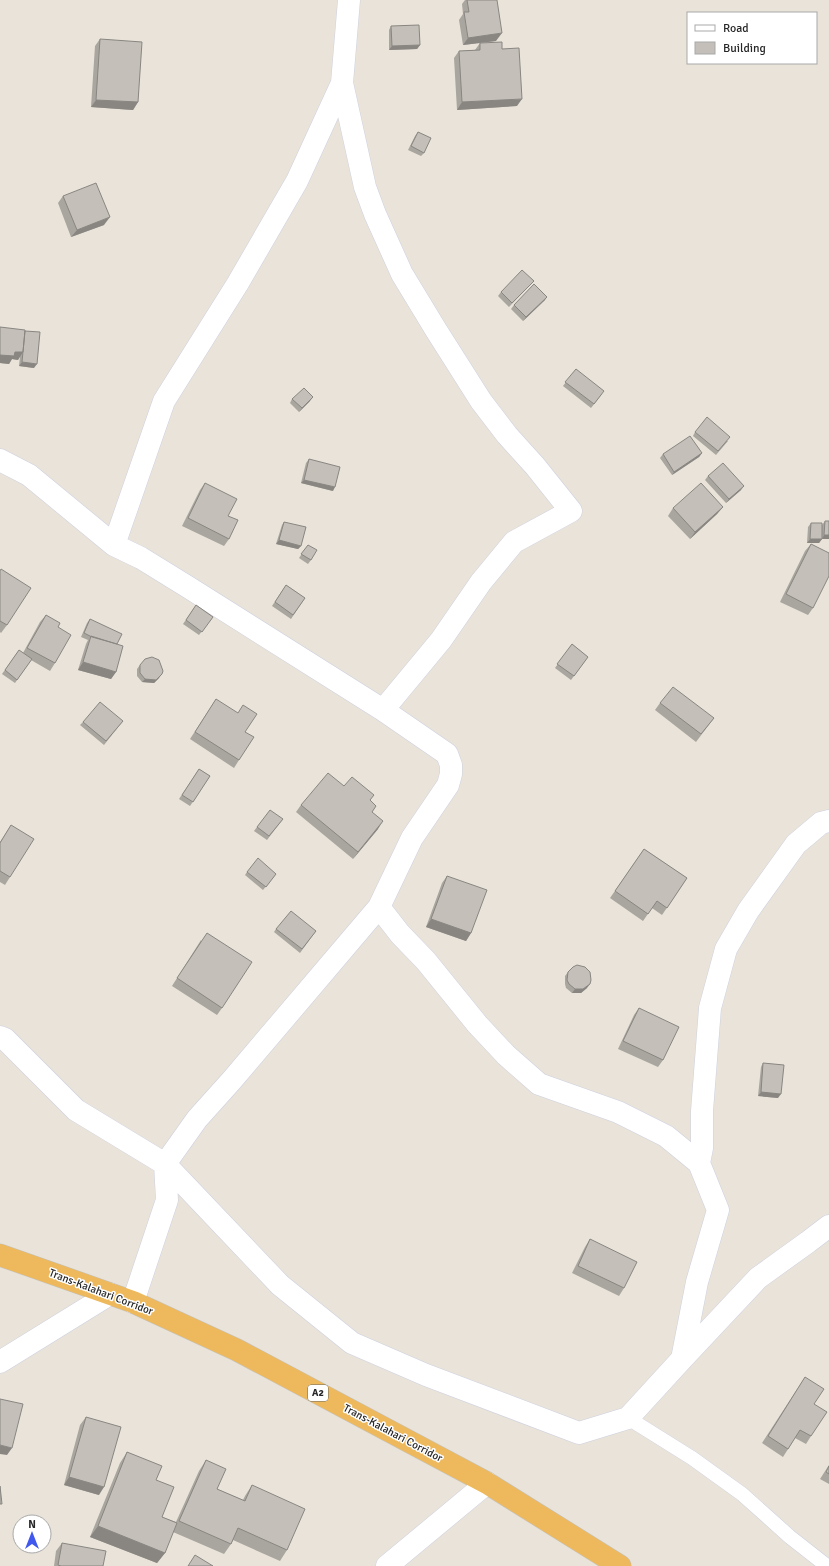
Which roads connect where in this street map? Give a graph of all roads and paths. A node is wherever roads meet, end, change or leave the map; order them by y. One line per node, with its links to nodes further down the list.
1 (349, 0): 2 (street)
2 (342, 83): 4 (street); 5 (street)
3 (0, 460): 4 (street)
4 (114, 545): 5 (street)
5 (383, 710): 7 (street)
6 (829, 821): 9 (street)
7 (379, 907): 9 (street); 10 (street)
8 (0, 1037): 10 (street)
9 (699, 1163): 15 (street)
10 (165, 1164): 14 (street); 17 (street)
11 (829, 1226): 15 (street)
12 (0, 1255): 13 (highway, Trans-Kalahari Corridor / A2)
13 (110, 1294): 14 (highway, Trans-Kalahari Corridor / A2); 16 (street)
14 (133, 1302): 18 (highway, Trans-Kalahari Corridor / A2)
15 (682, 1359): 17 (street)
16 (0, 1362)
17 (628, 1418): 21 (lane)
18 (488, 1483): 19 (street); 20 (highway, Trans-Kalahari Corridor / A2)
19 (387, 1566)
20 (620, 1566)
21 (827, 1566)

